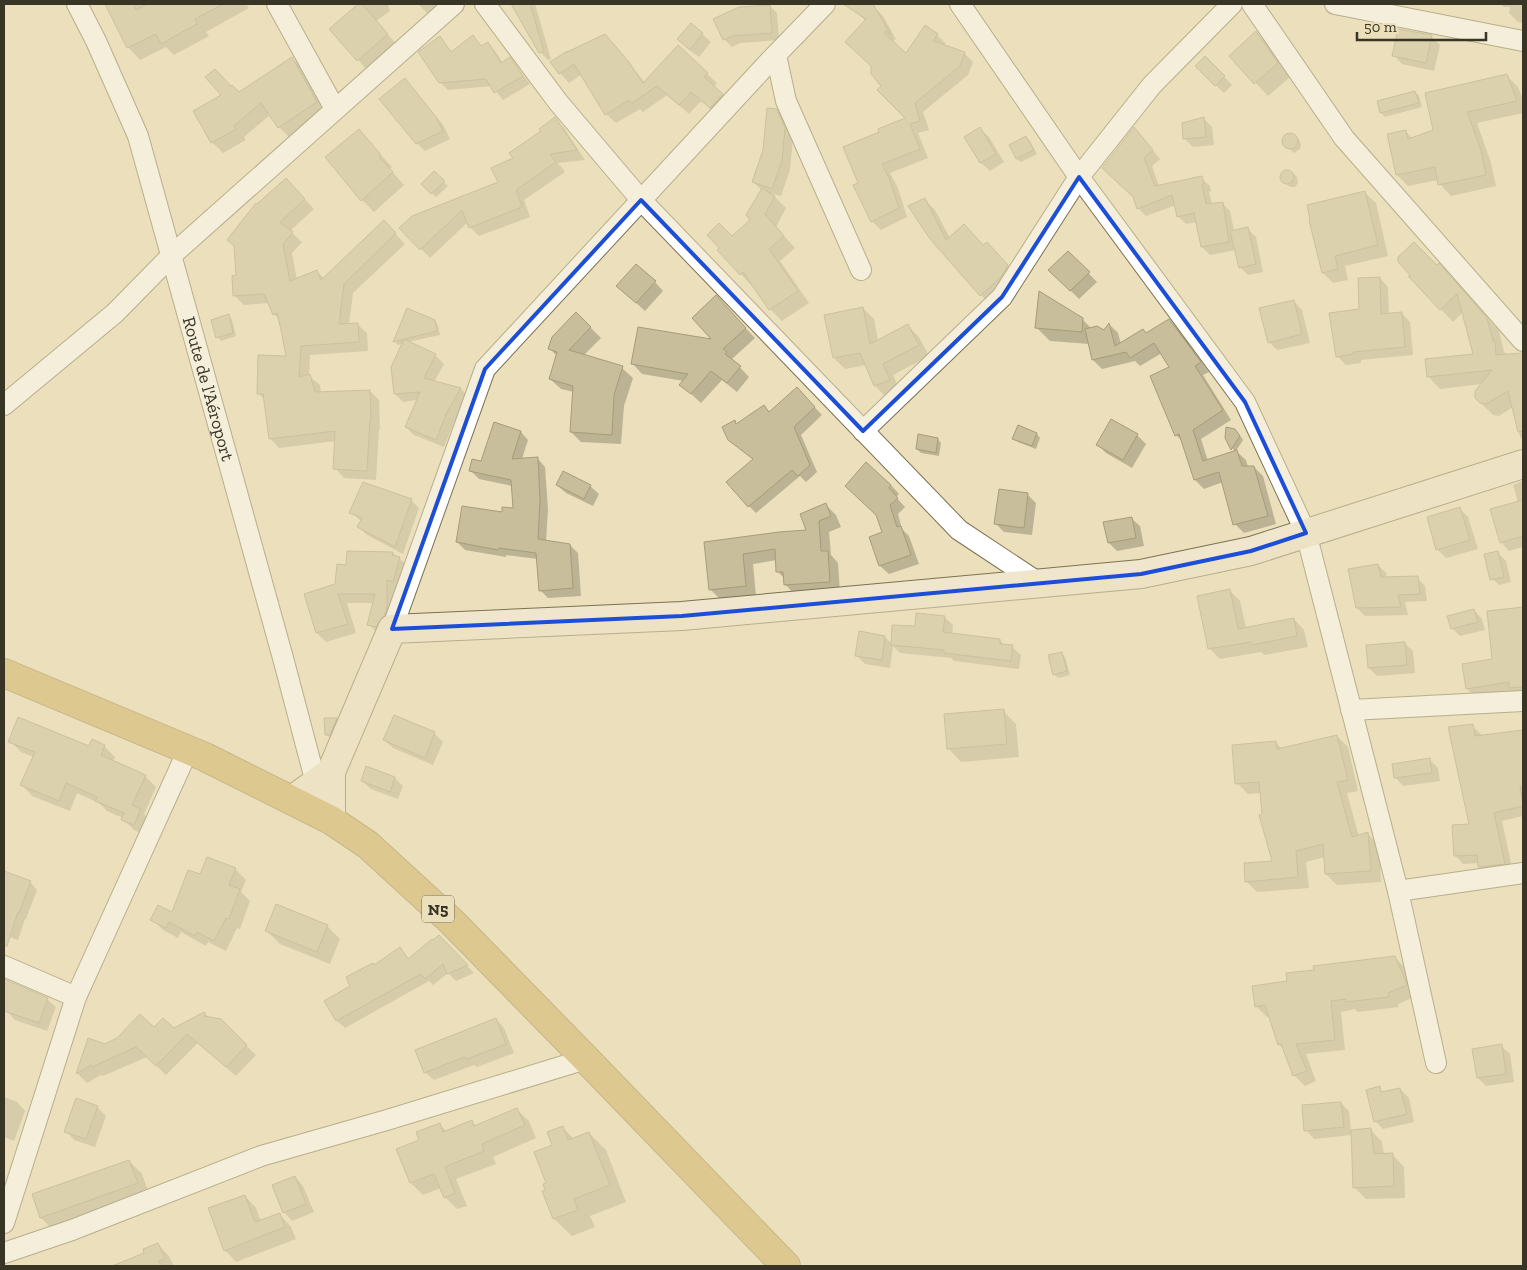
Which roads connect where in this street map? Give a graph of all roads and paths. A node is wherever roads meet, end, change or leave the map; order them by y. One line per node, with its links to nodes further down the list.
1 (77, 4): 15 (street, Route de l'Aéroport)
2 (277, 4): 12 (street)
3 (454, 4): 12 (street)
4 (485, 4): 14 (street)
5 (824, 4): 11 (street)
6 (960, 4): 13 (street)
7 (1232, 4): 13 (street)
8 (1252, 4): 17 (street)
9 (1335, 4): 10 (street)
10 (1523, 41)
11 (776, 55): 14 (street); 16 (street)
12 (335, 110): 15 (street)
13 (1079, 177): 19 (street); 21 (street)
14 (641, 200): 19 (street); 23 (street)
15 (172, 255): 18 (street); 28 (street, Route de l'Aéroport)
16 (861, 270)
17 (1523, 341)
18 (4, 405)
19 (863, 431): 22 (street)
20 (1523, 464): 21 (street)
21 (1306, 533): 22 (street); 26 (street)
22 (1039, 583): 23 (street)
23 (392, 629): 28 (street)
24 (4, 673): 27 (highway, N5)
25 (1523, 701): 26 (street)
26 (1351, 710): 32 (street)
27 (188, 750): 29 (highway, N5); 34 (street)
28 (324, 778): 29 (street); 30 (street)
29 (292, 800): 30 (highway, N5)
30 (331, 820): 35 (highway, N5)
31 (1523, 873): 32 (street)
32 (1398, 891): 36 (street)
33 (4, 966): 34 (street)
34 (76, 998): 37 (street)
35 (586, 1059): 38 (street); 39 (highway, N5)
36 (1436, 1063)
37 (4, 1223)
38 (4, 1253)
39 (786, 1266)

